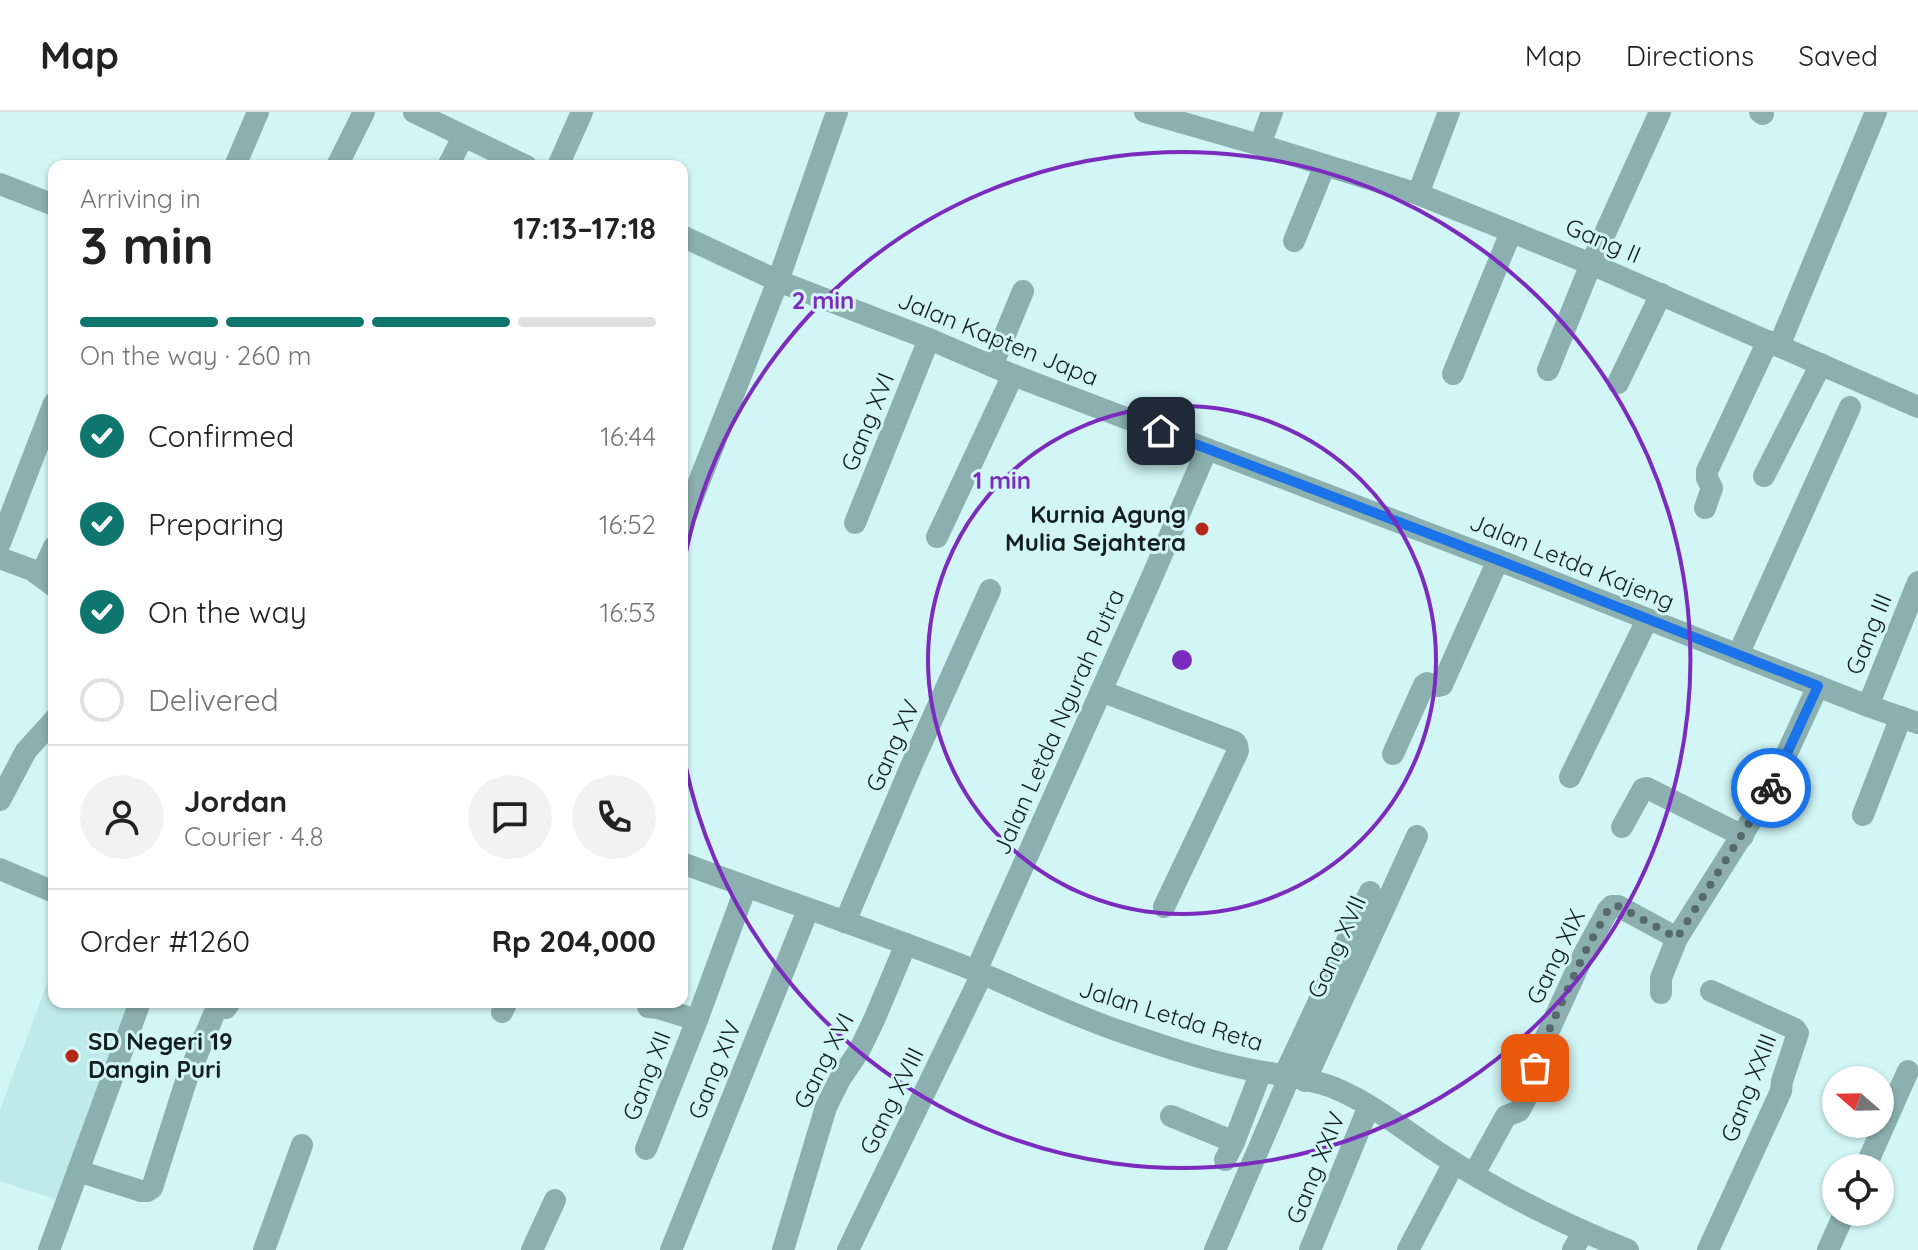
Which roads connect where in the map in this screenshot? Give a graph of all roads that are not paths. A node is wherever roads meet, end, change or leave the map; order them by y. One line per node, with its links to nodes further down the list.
1 (258, 112): 13 (street)
2 (364, 112): 14 (street)
3 (414, 112): 11 (street)
4 (582, 112): 17 (street)
5 (837, 112): 26 (street)
6 (1145, 112): 12 (street, Gang II)
7 (1272, 112): 12 (street)
8 (1449, 112): 20 (street)
9 (1660, 112): 25 (street)
10 (1876, 112): 30 (street)
11 (463, 137): 15 (street); 16 (street)
12 (1260, 145): 18 (street, Gang II)
13 (238, 160)
14 (340, 160)
15 (451, 160)
16 (513, 160)
17 (561, 160)
18 (1325, 165): 20 (street, Gang II); 24 (street)
19 (0, 184): 21 (street)
20 (1418, 194): 22 (street, Gang II)
21 (48, 203)
22 (1511, 232): 25 (street, Gang II); 34 (street)
23 (688, 239): 26 (street, Jalan Kapten Japa)
24 (1294, 241)
25 (1591, 264): 28 (street, Gang II); 33 (street)
26 (778, 281): 29 (street, Jalan Kapten Japa); 42 (street)
27 (1023, 291): 32 (street)
28 (1661, 294): 30 (street, Gang II); 36 (street)
29 (929, 339): 32 (street, Jalan Kapten Japa); 44 (street, Gang XVI)
30 (1773, 344): 31 (street, Gang II); 43 (street)
31 (1821, 364): 38 (street, Gang II); 41 (street)
32 (992, 366): 35 (street, Jalan Kapten Japa)
33 (1548, 370)
34 (1453, 374)
35 (1013, 375): 40 (street, Jalan Kapten Japa); 45 (street)
36 (1618, 383)
37 (1850, 407): 53 (street)
38 (1918, 407)
39 (48, 419): 46 (street)
40 (1207, 449): 48 (street, Jalan Letda Kajeng); 55 (street, Jalan Letda Ngurah Putra)
41 (1764, 476)
42 (688, 508)
43 (1705, 508)
44 (855, 523)
45 (937, 537)
46 (0, 543)
47 (0, 558): 49 (street)
48 (1498, 560): 52 (street, Jalan Letda Kajeng); 59 (street)
49 (47, 581)
50 (1918, 582): 56 (street, Gang III)
51 (990, 590): 73 (street, Gang XV)
52 (1647, 620): 53 (street, Jalan Letda Kajeng); 60 (street)
53 (1738, 655): 54 (street, Jalan Letda Kajeng)
54 (1818, 686): 56 (street, Jalan Letda Kajeng); 65 (street)
55 (1101, 691): 71 (street); 76 (street, Jalan Letda Ngurah Putra)
56 (1868, 706): 57 (street, Jalan Letda Kajeng)
57 (1910, 720): 62 (street)
58 (48, 727): 61 (street)
59 (1393, 754)
60 (1570, 777)
61 (2, 789)
62 (1863, 815)
63 (1622, 827): 65 (street)
64 (1417, 836): 85 (street, Gang XVII)
65 (1743, 836): 74 (street)
66 (688, 865): 68 (street, Jalan Letda Reta)
67 (0, 869): 69 (street)
68 (746, 887): 72 (street, Jalan Letda Reta); 82 (street, Gang XII)
69 (48, 889)
70 (1370, 892): 85 (street)
71 (1164, 907)
72 (808, 910): 73 (street, Jalan Letda Reta); 99 (street, Gang XIV)
73 (845, 922): 75 (street, Jalan Letda Reta)
74 (1677, 938): 78 (street); 91 (street, Gang XIX)
75 (906, 944): 76 (street, Jalan Letda Reta); 100 (street, Gang XVI)
76 (979, 972): 84 (street, Jalan Letda Reta); 101 (street, Gang XVIII)
77 (1711, 991): 106 (street, Gang XXIII)
78 (1661, 993)
79 (138, 1008): 92 (street)
80 (218, 1008): 92 (street)
81 (658, 1008): 82 (street)
82 (697, 1020): 89 (street, Gang XII)
83 (1908, 1071): 90 (street)
84 (1261, 1072): 85 (street, Jalan Letda Reta); 87 (street)
85 (1293, 1078): 86 (street, Jalan Letda Reta); 102 (street)
86 (1369, 1106): 91 (street, Jalan Letda Reta); 103 (street, Gang XXIV)
87 (1171, 1116)
88 (302, 1145): 97 (street)
89 (646, 1149)
90 (1871, 1154)
91 (1464, 1168): 95 (street, Jalan Letda Reta); 104 (street)
92 (78, 1171): 96 (street)
93 (555, 1200): 98 (street)
94 (1839, 1226): 107 (street)
95 (1578, 1241): 105 (street, Jalan Letda Reta)
96 (49, 1250)
97 (264, 1250)
98 (532, 1250)
99 (671, 1250)
100 (783, 1250)
101 (848, 1250)
102 (1215, 1250)
103 (1310, 1250)
104 (1408, 1250)
105 (1628, 1250)
106 (1708, 1250)
107 (1828, 1250)

